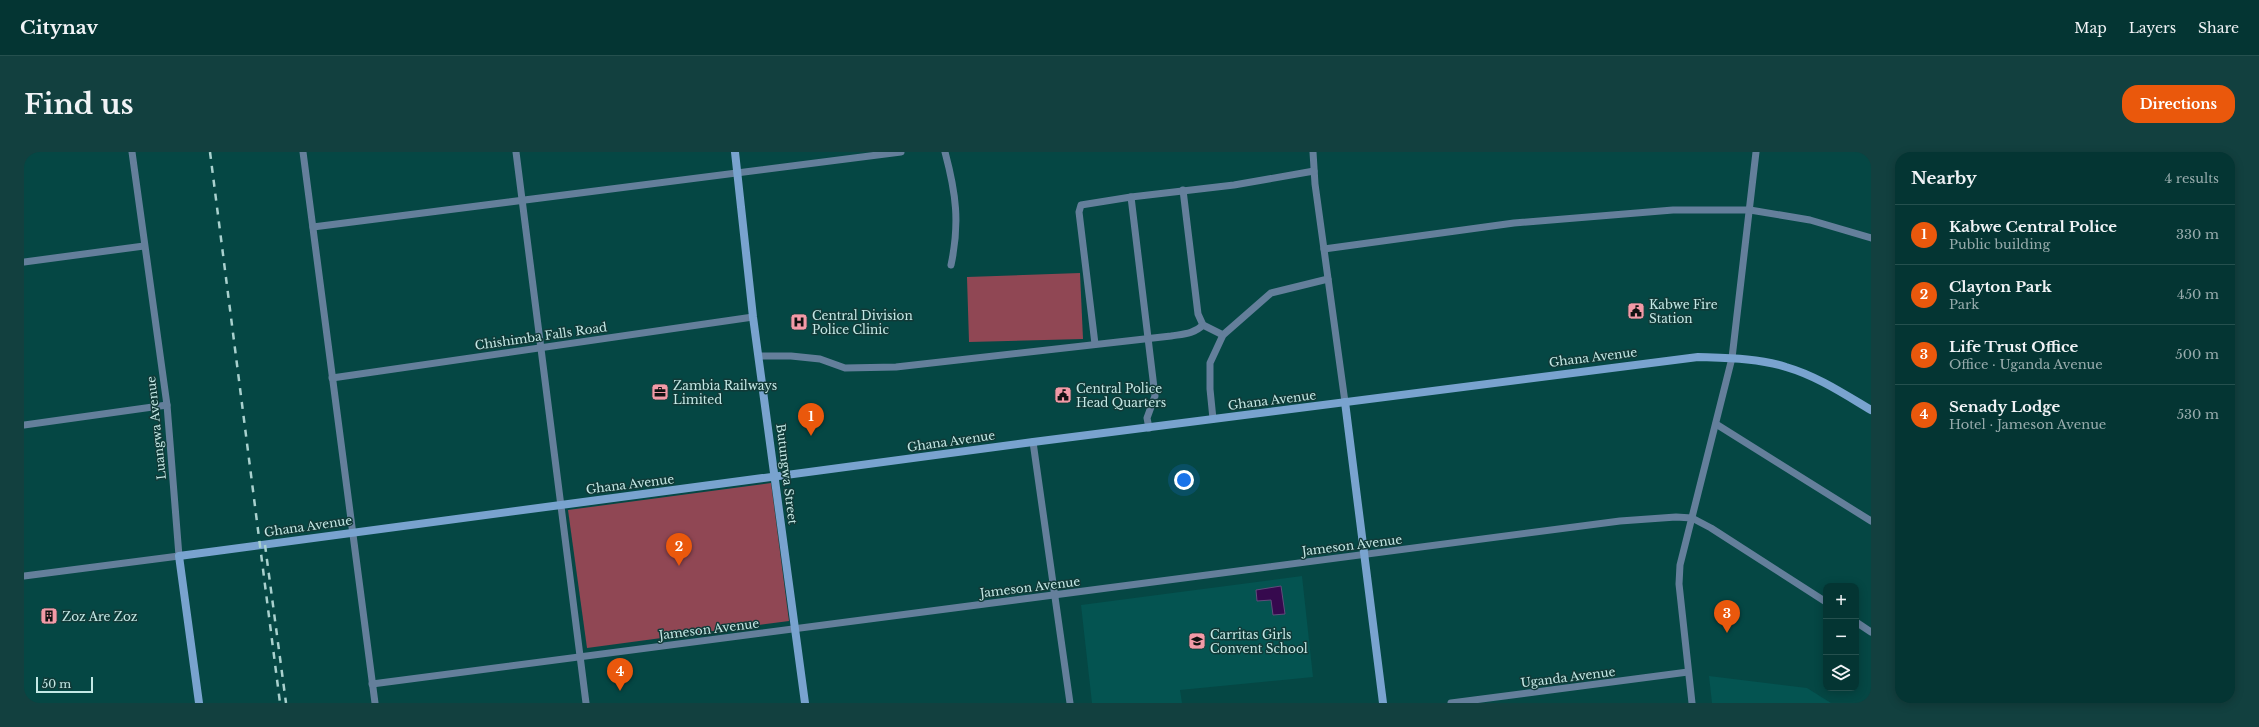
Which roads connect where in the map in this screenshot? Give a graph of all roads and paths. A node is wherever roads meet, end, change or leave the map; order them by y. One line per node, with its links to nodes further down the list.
1 (132, 152): 17 (street, Luangwa Avenue)
2 (303, 152): 15 (street)
3 (516, 152): 13 (street)
4 (735, 152): 10 (main road, Butungwa Street)
5 (901, 152): 10 (street)
6 (945, 152): 20 (street)
7 (1313, 152): 9 (street)
8 (1756, 152): 14 (street)
9 (1314, 171): 11 (street); 18 (street)
10 (738, 172): 13 (street); 22 (main road, Butungwa Street)
11 (1183, 190): 12 (street); 23 (street)
12 (1131, 197): 25 (street); 26 (street)
13 (522, 200): 15 (street); 27 (street)
14 (1750, 210): 16 (street); 18 (street); 29 (street)
15 (313, 227): 30 (street)
16 (1871, 238)
17 (144, 246): 19 (street); 32 (street, Luangwa Avenue)
18 (1324, 249): 21 (street)
19 (24, 262)
20 (951, 265)
21 (1328, 279): 24 (street); 31 (street)
22 (753, 317): 27 (street, Chishimba Falls Road); 28 (main road, Butungwa Street)
23 (1203, 325): 24 (street); 25 (street)
24 (1224, 335): 34 (street)
25 (1147, 338): 26 (street); 37 (street)
26 (1095, 344): 28 (street)
27 (540, 347): 30 (street, Chishimba Falls Road); 40 (street)
28 (759, 356): 39 (main road, Butungwa Street)
29 (1732, 358): 31 (main road, Ghana Avenue); 33 (main road, Ghana Avenue); 35 (street)
30 (332, 378): 43 (street)
31 (1345, 402): 34 (main road, Ghana Avenue); 44 (main road)
32 (167, 405): 36 (street); 45 (street, Luangwa Avenue)
33 (1871, 410)
34 (1214, 419): 37 (main road, Ghana Avenue)
35 (1716, 424): 41 (street); 42 (street)
36 (24, 425)
37 (1149, 428): 38 (main road, Ghana Avenue)
38 (1033, 442): 39 (main road, Ghana Avenue); 47 (street)
39 (775, 477): 40 (main road, Ghana Avenue); 50 (main road, Butungwa Street)
40 (560, 505): 43 (main road, Ghana Avenue); 52 (street)
41 (1692, 518): 44 (street, Jameson Avenue); 48 (street); 53 (street)
42 (1871, 521)
43 (352, 532): 45 (main road, Ghana Avenue); 54 (street)
44 (1364, 555): 47 (street, Jameson Avenue); 60 (main road)
45 (179, 556): 46 (street, Ghana Avenue); 55 (main road, Luangwa Avenue)
46 (24, 576)
47 (1055, 595): 50 (street, Jameson Avenue); 59 (street)
48 (1823, 600)
49 (1859, 624): 51 (street)
50 (794, 629): 52 (street, Jameson Avenue); 58 (main road, Butungwa Street)
51 (1871, 632)
52 (580, 657): 54 (street, Jameson Avenue); 57 (street)
53 (1688, 672): 61 (street, Uganda Avenue); 62 (street)
54 (372, 684): 56 (street)
55 (199, 703)
56 (375, 703)
57 (586, 703)
58 (805, 703)
59 (1070, 703)
60 (1383, 703)
61 (1452, 703)
62 (1692, 703)

